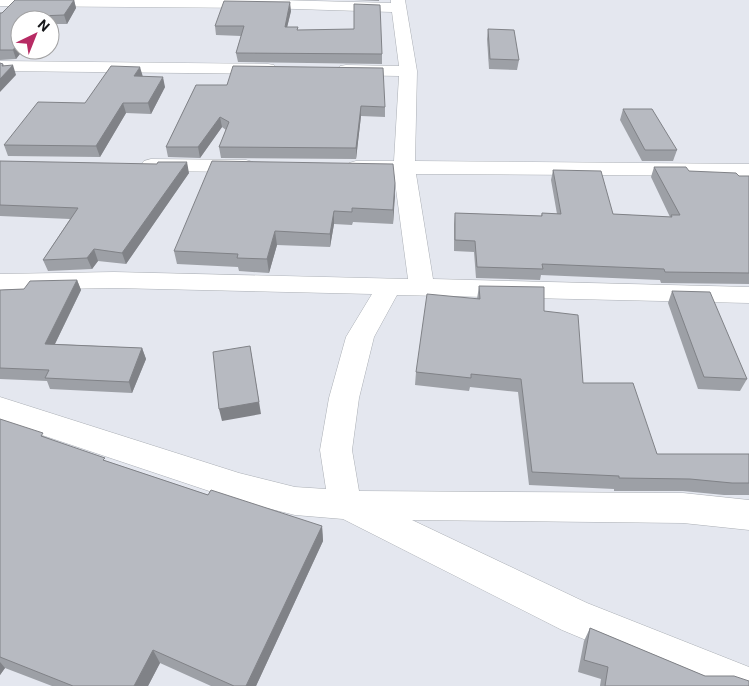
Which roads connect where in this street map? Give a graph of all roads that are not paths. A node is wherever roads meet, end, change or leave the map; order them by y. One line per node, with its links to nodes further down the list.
1 (0, 2): 2 (street)
2 (398, 4): 6 (street)
3 (0, 66): 4 (street)
4 (283, 70)
5 (331, 70): 6 (street)
6 (408, 71): 10 (street)
7 (128, 165): 8 (street)
8 (266, 166)
9 (335, 167): 10 (street)
10 (404, 167): 11 (street); 14 (street)
11 (749, 170)
12 (0, 282): 13 (street)
13 (388, 288): 14 (street); 17 (street)
14 (422, 288): 15 (street)
15 (749, 296)
16 (0, 409): 17 (street)
17 (345, 504): 18 (street); 19 (street)
18 (749, 515)
19 (745, 686)

